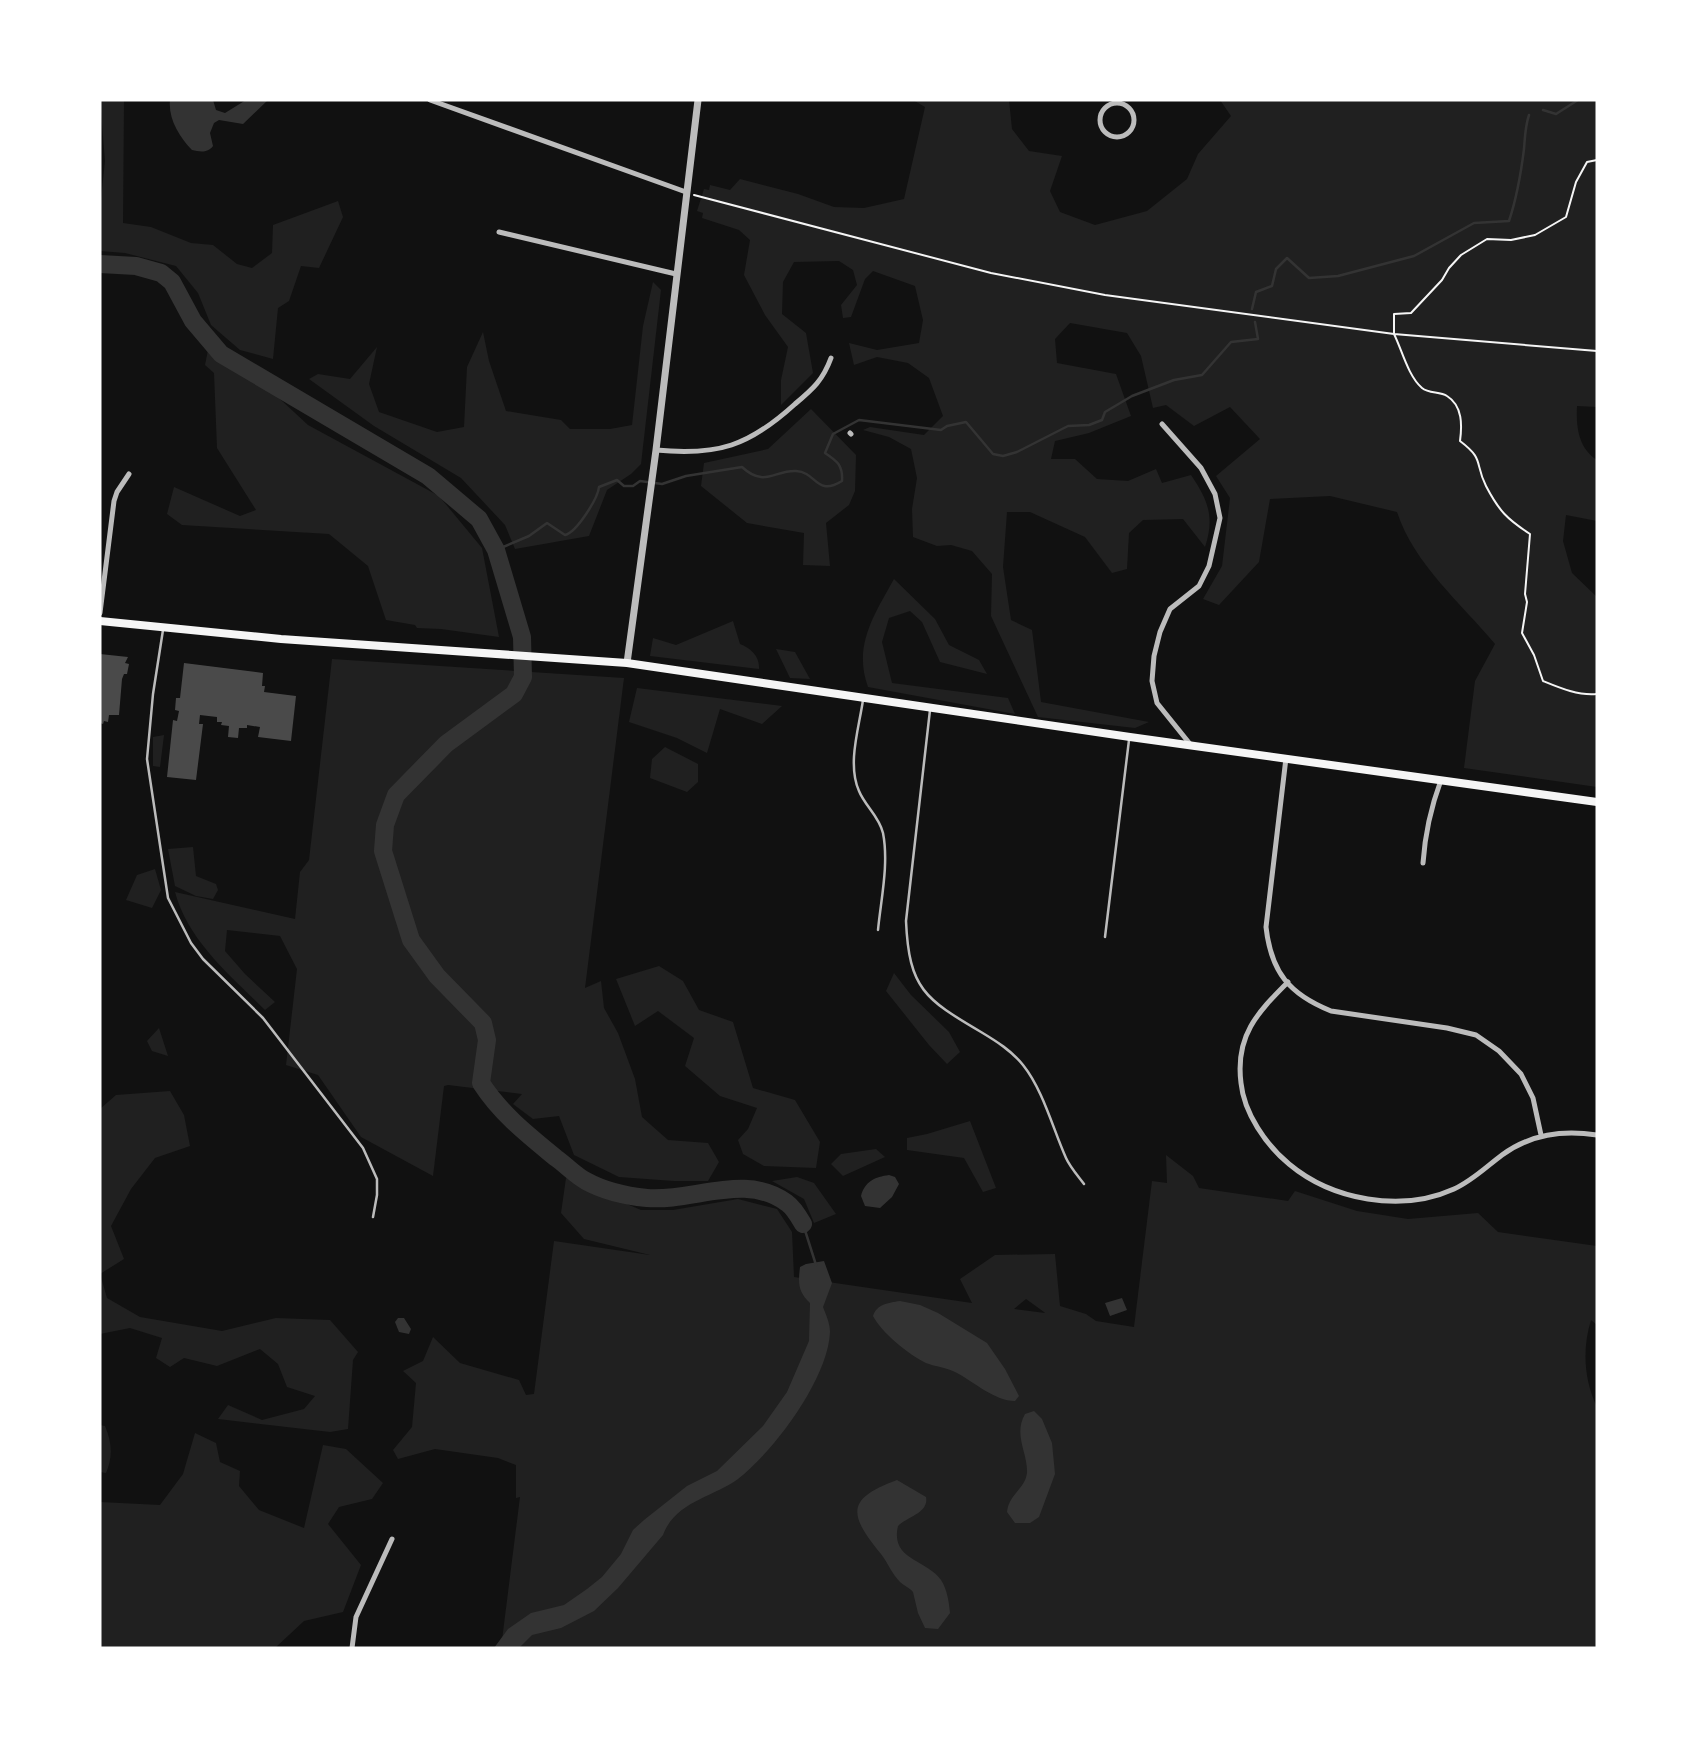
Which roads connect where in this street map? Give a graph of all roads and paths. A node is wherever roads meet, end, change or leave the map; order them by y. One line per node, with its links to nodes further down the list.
1 (430, 100): 6 (street)
2 (696, 100): 6 (street)
3 (1100, 100): 4 (street)
4 (1105, 107): 4 (street)
5 (1597, 160): 9 (path)
6 (687, 192): 8 (street); 9 (path)
7 (499, 232): 8 (street)
8 (677, 274): 13 (street)
9 (1394, 334): 10 (path); 19 (path)
10 (1597, 351)
11 (831, 358): 13 (street)
12 (1162, 424): 23 (street)
13 (656, 450): 18 (street)
14 (129, 474): 15 (street)
15 (100, 613)
16 (100, 621): 17 (main road)
17 (163, 628): 18 (main road); 34 (lane)
18 (627, 663): 20 (main road)
19 (1597, 694)
20 (863, 697): 21 (main road); 28 (lane)
21 (931, 707): 22 (main road); 33 (lane)
22 (1130, 737): 23 (main road); 29 (lane)
23 (1191, 745): 24 (main road)
24 (1286, 758): 25 (main road); 30 (street)
25 (1441, 780): 26 (main road); 27 (street)
26 (1597, 802)
27 (1423, 863)
28 (878, 930)
29 (1105, 937)
30 (1288, 982): 31 (street); 31 (street)
31 (1541, 1135): 32 (street)
32 (1597, 1135)
33 (1084, 1184)
34 (373, 1217)
35 (392, 1539): 36 (street)
36 (352, 1648)

